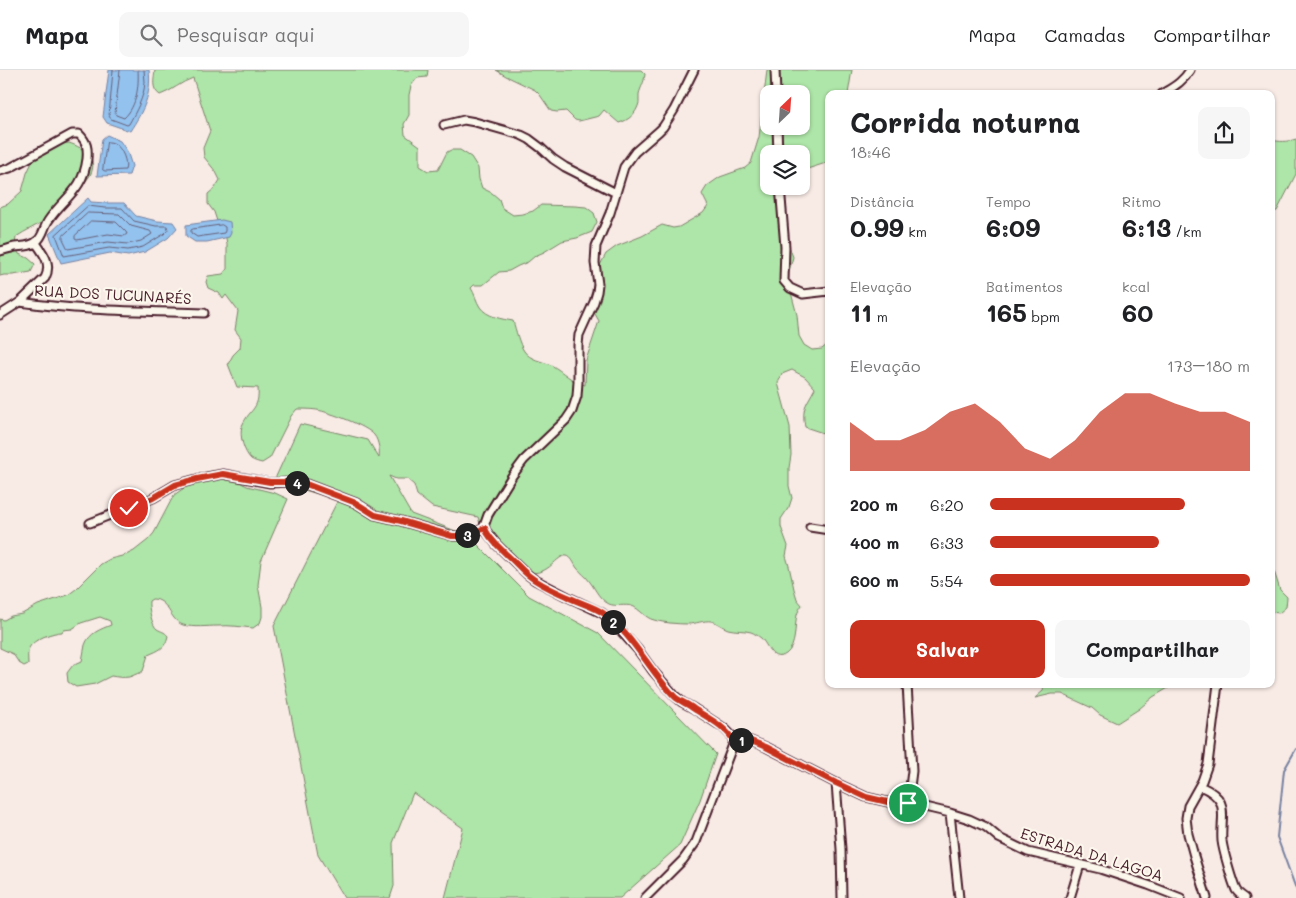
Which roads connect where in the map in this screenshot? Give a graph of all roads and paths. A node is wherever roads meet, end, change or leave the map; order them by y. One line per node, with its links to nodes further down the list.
1 (694, 70): 8 (street)
2 (775, 70): 4 (street)
3 (1190, 70): 5 (street)
4 (776, 85)
5 (1169, 90)
6 (444, 125): 8 (street)
7 (0, 171): 10 (street)
8 (616, 193): 18 (street)
9 (781, 195): 12 (street)
10 (36, 243): 11 (street); 13 (street)
11 (0, 251)
12 (825, 291)
13 (20, 302): 14 (street, RUA DOS TUCUNARÉS); 15 (street)
14 (204, 313)
15 (0, 315)
16 (90, 523): 18 (street)
17 (810, 527): 19 (street)
18 (485, 528): 22 (street)
19 (825, 529)
20 (908, 688): 25 (street)
21 (1218, 688): 24 (street)
22 (734, 742): 23 (street, ESTRADA DA LAGOA); 28 (street)
23 (836, 783): 25 (street, ESTRADA DA LAGOA); 29 (street)
24 (1200, 786): 33 (street); 34 (street)
25 (908, 803): 26 (street, ESTRADA DA LAGOA)
26 (950, 812): 27 (street, ESTRADA DA LAGOA); 30 (street)
27 (1080, 865): 31 (street); 32 (street, ESTRADA DA LAGOA)
28 (645, 898)
29 (842, 898)
30 (960, 898)
31 (1070, 898)
32 (1181, 898)
33 (1207, 898)
34 (1245, 898)

